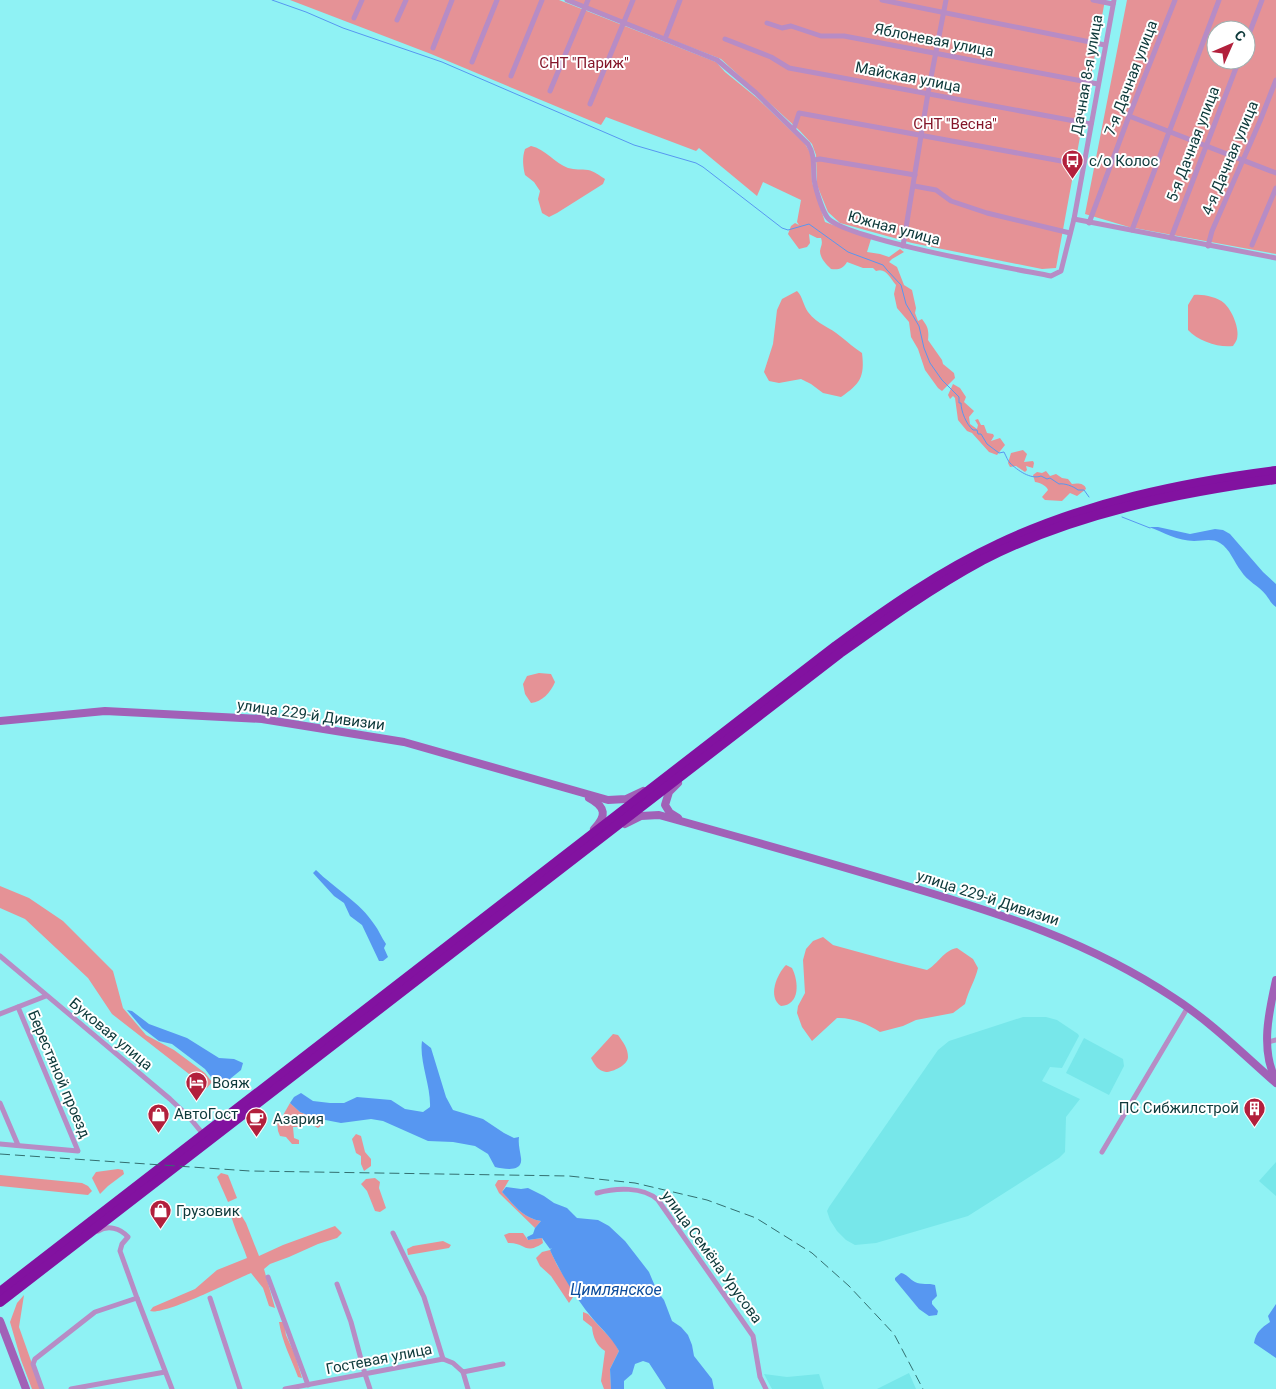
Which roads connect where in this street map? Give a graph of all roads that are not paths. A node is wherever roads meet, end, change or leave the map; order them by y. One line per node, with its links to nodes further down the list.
1 (362, 0): 19 (street)
2 (406, 0): 20 (street)
3 (452, 0): 27 (street)
4 (498, 0): 29 (street)
5 (542, 0): 31 (street)
6 (567, 0): 17 (street, Южная улица)
7 (588, 0): 17 (street)
8 (633, 0): 22 (street)
9 (680, 0): 24 (street)
10 (882, 0): 18 (street)
11 (946, 0): 18 (street)
12 (1092, 0): 16 (street)
13 (1175, 0): 37 (street, 7-я Дачная улица)
14 (1219, 0): 40 (street)
15 (1262, 0): 21 (street)
16 (1113, 2): 26 (street, Дачная 8-я улица)
17 (585, 7): 22 (street, Южная улица); 34 (street)
18 (944, 12): 26 (street); 28 (street)
19 (354, 18)
20 (397, 20)
21 (1254, 20)
22 (624, 22): 24 (street, Южная улица); 36 (street)
23 (767, 23): 28 (street, Яблоневая улица)
24 (665, 39): 39 (street, Южная улица)
25 (725, 39): 35 (street, Майская улица)
26 (1105, 45): 33 (street, Дачная 8-я улица)
27 (433, 48)
28 (936, 53): 33 (street, Яблоневая улица); 35 (street)
29 (472, 62)
30 (1235, 70): 42 (street, 5-я Дачная улица)
31 (511, 76)
32 (1276, 80): 44 (street, 4-я Дачная улица)
33 (1098, 84): 38 (street, Дачная 8-я улица)
34 (550, 91)
35 (928, 93): 38 (street, Майская улица); 41 (street)
36 (590, 104)
37 (1129, 116): 40 (street); 51 (street, 7-я Дачная улица)
38 (1091, 124): 45 (street, Дачная 8-я улица)
39 (794, 128): 41 (street); 43 (street, Южная улица)
40 (1168, 131): 42 (street); 52 (street)
41 (921, 135): 45 (street); 47 (street)
42 (1206, 147): 44 (street); 54 (street, 5-я Дачная улица)
43 (814, 160): 47 (street); 56 (street, Южная улица)
44 (1242, 160): 46 (street); 57 (street, 4-я Дачная улица)
45 (1084, 165): 50 (street, Дачная 8-я улица)
46 (1276, 173)
47 (915, 175): 48 (street)
48 (914, 186): 53 (street); 56 (street)
49 (1276, 188): 55 (street)
50 (1074, 219): 51 (street); 53 (street, Дачная 8-я улица)
51 (1089, 222): 52 (street)
52 (1132, 230): 54 (street)
53 (1070, 233): 59 (street, Дачная 8-я улица)
54 (1171, 238): 57 (street)
55 (1252, 245)
56 (903, 246): 59 (street, Южная улица)
57 (1208, 246): 58 (street)
58 (1276, 258)
59 (1061, 271)
60 (1276, 471): 64 (highway)
61 (1276, 480): 62 (highway)
62 (802, 682): 66 (street); 67 (highway)
63 (0, 721): 65 (street, улица 229-й Дивизии)
64 (709, 744): 65 (street, улица 229-й Дивизии); 68 (highway)
65 (581, 793): 68 (street)
66 (691, 824): 67 (street); 73 (street, улица 229-й Дивизии)
67 (541, 884): 86 (highway)
68 (476, 924): 81 (highway)
69 (0, 956): 71 (street, Буковая улица)
70 (1276, 980): 75 (street)
71 (46, 996): 72 (street); 81 (street, Буковая улица)
72 (18, 1007): 74 (street); 83 (street, Берестяной проезд)
73 (1188, 1007): 77 (street, улица 229-й Дивизии); 84 (street)
74 (0, 1014)
75 (1272, 1041): 76 (street)
76 (1268, 1054): 77 (street); 78 (street)
77 (1247, 1057): 78 (street); 79 (street, улица 229-й Дивизии)
78 (1270, 1066): 79 (street)
79 (1276, 1081)
80 (0, 1103): 83 (street)
81 (203, 1134): 92 (highway)
82 (0, 1144): 83 (street)
83 (18, 1145)
84 (1102, 1152)
85 (596, 1193): 111 (street, улица Семёна Урусова)
86 (139, 1195): 87 (street); 89 (highway)
87 (113, 1228): 89 (street); 93 (street)
88 (393, 1233): 97 (street)
89 (86, 1236): 95 (highway)
90 (268, 1277): 102 (street)
91 (337, 1284): 101 (street)
92 (0, 1292)
93 (137, 1298): 99 (street); 104 (street)
94 (210, 1298): 107 (street)
95 (0, 1302)
96 (0, 1321): 103 (street)
97 (443, 1359): 100 (street, Гостевая улица); 101 (street, Гостевая улица)
98 (503, 1364): 100 (street)
99 (166, 1372): 105 (street); 106 (street)
100 (463, 1372): 110 (street)
101 (365, 1374): 102 (street, Гостевая улица); 109 (street)
102 (308, 1384): 108 (street, Гостевая улица)
103 (26, 1389)
104 (42, 1389)
105 (72, 1389)
106 (172, 1389)
107 (240, 1389)
108 (285, 1389)
109 (370, 1389)
110 (468, 1389)
111 (766, 1389)

